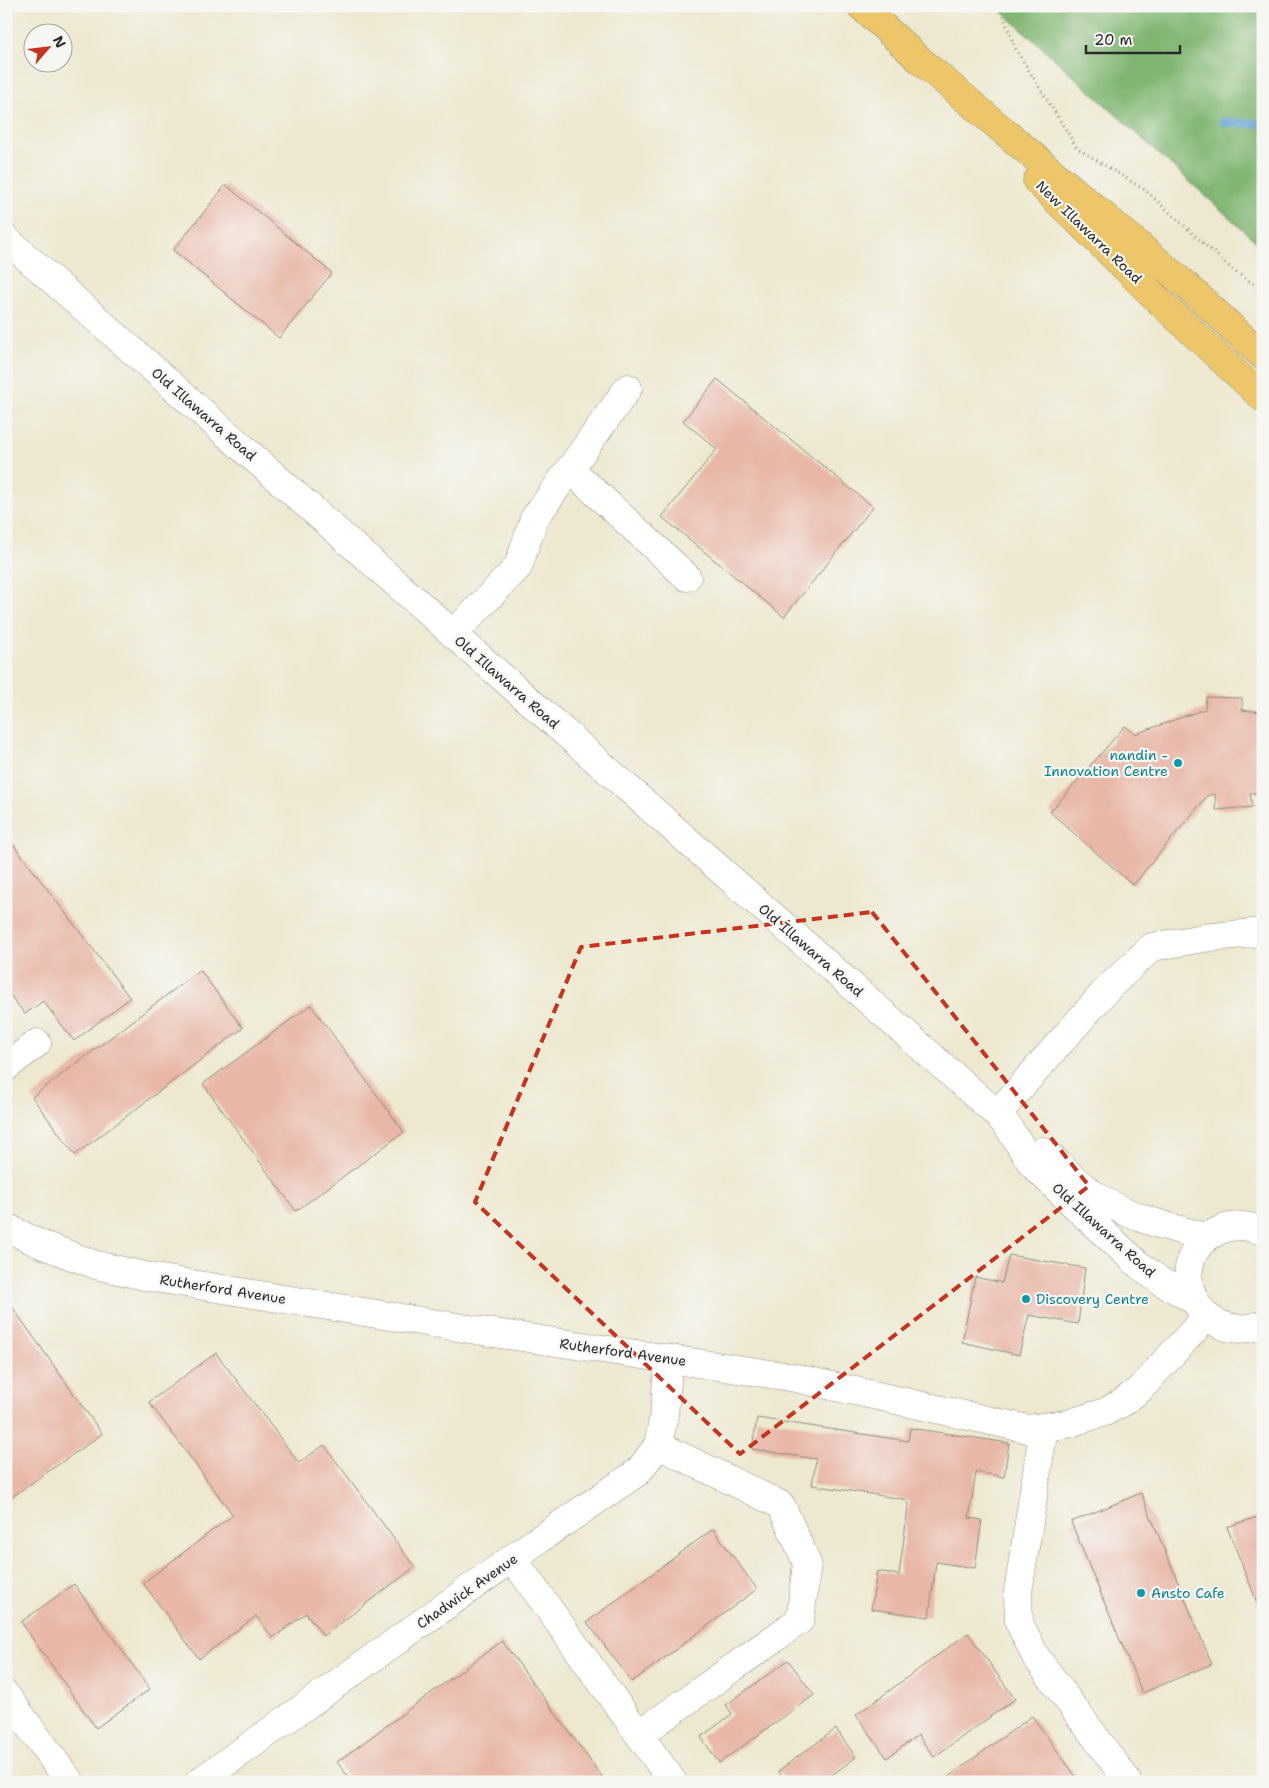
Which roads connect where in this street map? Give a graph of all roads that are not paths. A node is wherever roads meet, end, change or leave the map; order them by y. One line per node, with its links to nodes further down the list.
1 (861, 6): 2 (highway, New Illawarra Road)
2 (921, 61): 4 (highway, New Illawarra Road); 6 (highway, New Illawarra Road)
3 (6, 239): 9 (lane, Old Illawarra Road)
4 (1263, 356)
5 (628, 388): 7 (lane)
6 (1263, 398)
7 (570, 469): 8 (lane); 9 (lane)
8 (687, 576)
9 (453, 634): 13 (lane, Old Illawarra Road)
10 (1263, 932): 13 (lane)
11 (37, 1043): 12 (lane)
12 (6, 1067)
13 (1002, 1120): 16 (lane, Old Illawarra Road); 17 (lane, Old Illawarra Road)
14 (1255, 1223): 16 (lane)
15 (6, 1227): 19 (lane, Rutherford Avenue)
16 (1208, 1237): 17 (lane)
17 (1200, 1308): 18 (lane, Old Illawarra Road); 20 (lane, Rutherford Avenue)
18 (1259, 1329)
19 (670, 1359): 20 (lane, Rutherford Avenue); 21 (lane, Chadwick Avenue)
20 (1044, 1427): 28 (lane)
21 (658, 1445): 22 (lane, Chadwick Avenue); 24 (lane)
22 (512, 1559): 24 (lane); 26 (lane, Chadwick Avenue)
23 (6, 1695): 25 (lane)
24 (640, 1734): 27 (lane)
25 (70, 1782)
26 (199, 1782)
27 (673, 1782)
28 (1127, 1782)

